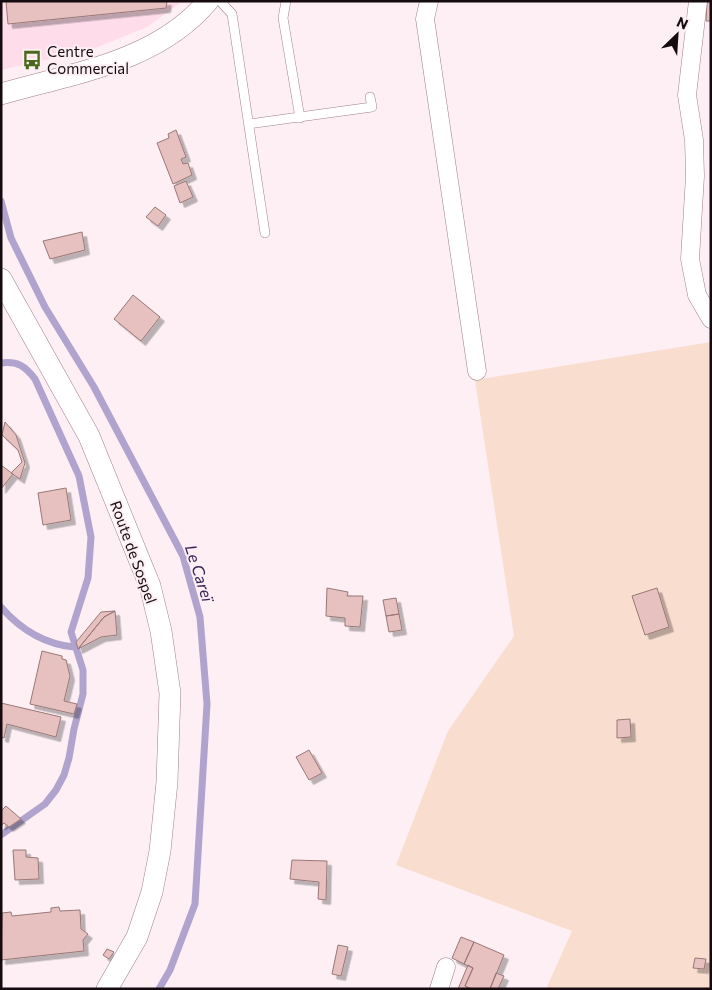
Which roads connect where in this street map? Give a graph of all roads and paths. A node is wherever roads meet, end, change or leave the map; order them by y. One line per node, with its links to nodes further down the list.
1 (208, 1): 6 (street)
2 (220, 1): 9 (lane)
3 (286, 1): 8 (lane)
4 (429, 1): 14 (street)
5 (698, 1): 10 (street)
6 (1, 94)
7 (370, 97): 8 (lane)
8 (300, 118): 9 (lane)
9 (249, 124): 11 (lane)
10 (703, 138): 13 (street)
11 (265, 233)
12 (1, 279): 16 (street, Route de Sospel)
13 (711, 319)
14 (477, 371)
15 (446, 967): 17 (street)
16 (107, 989)
17 (439, 989)

